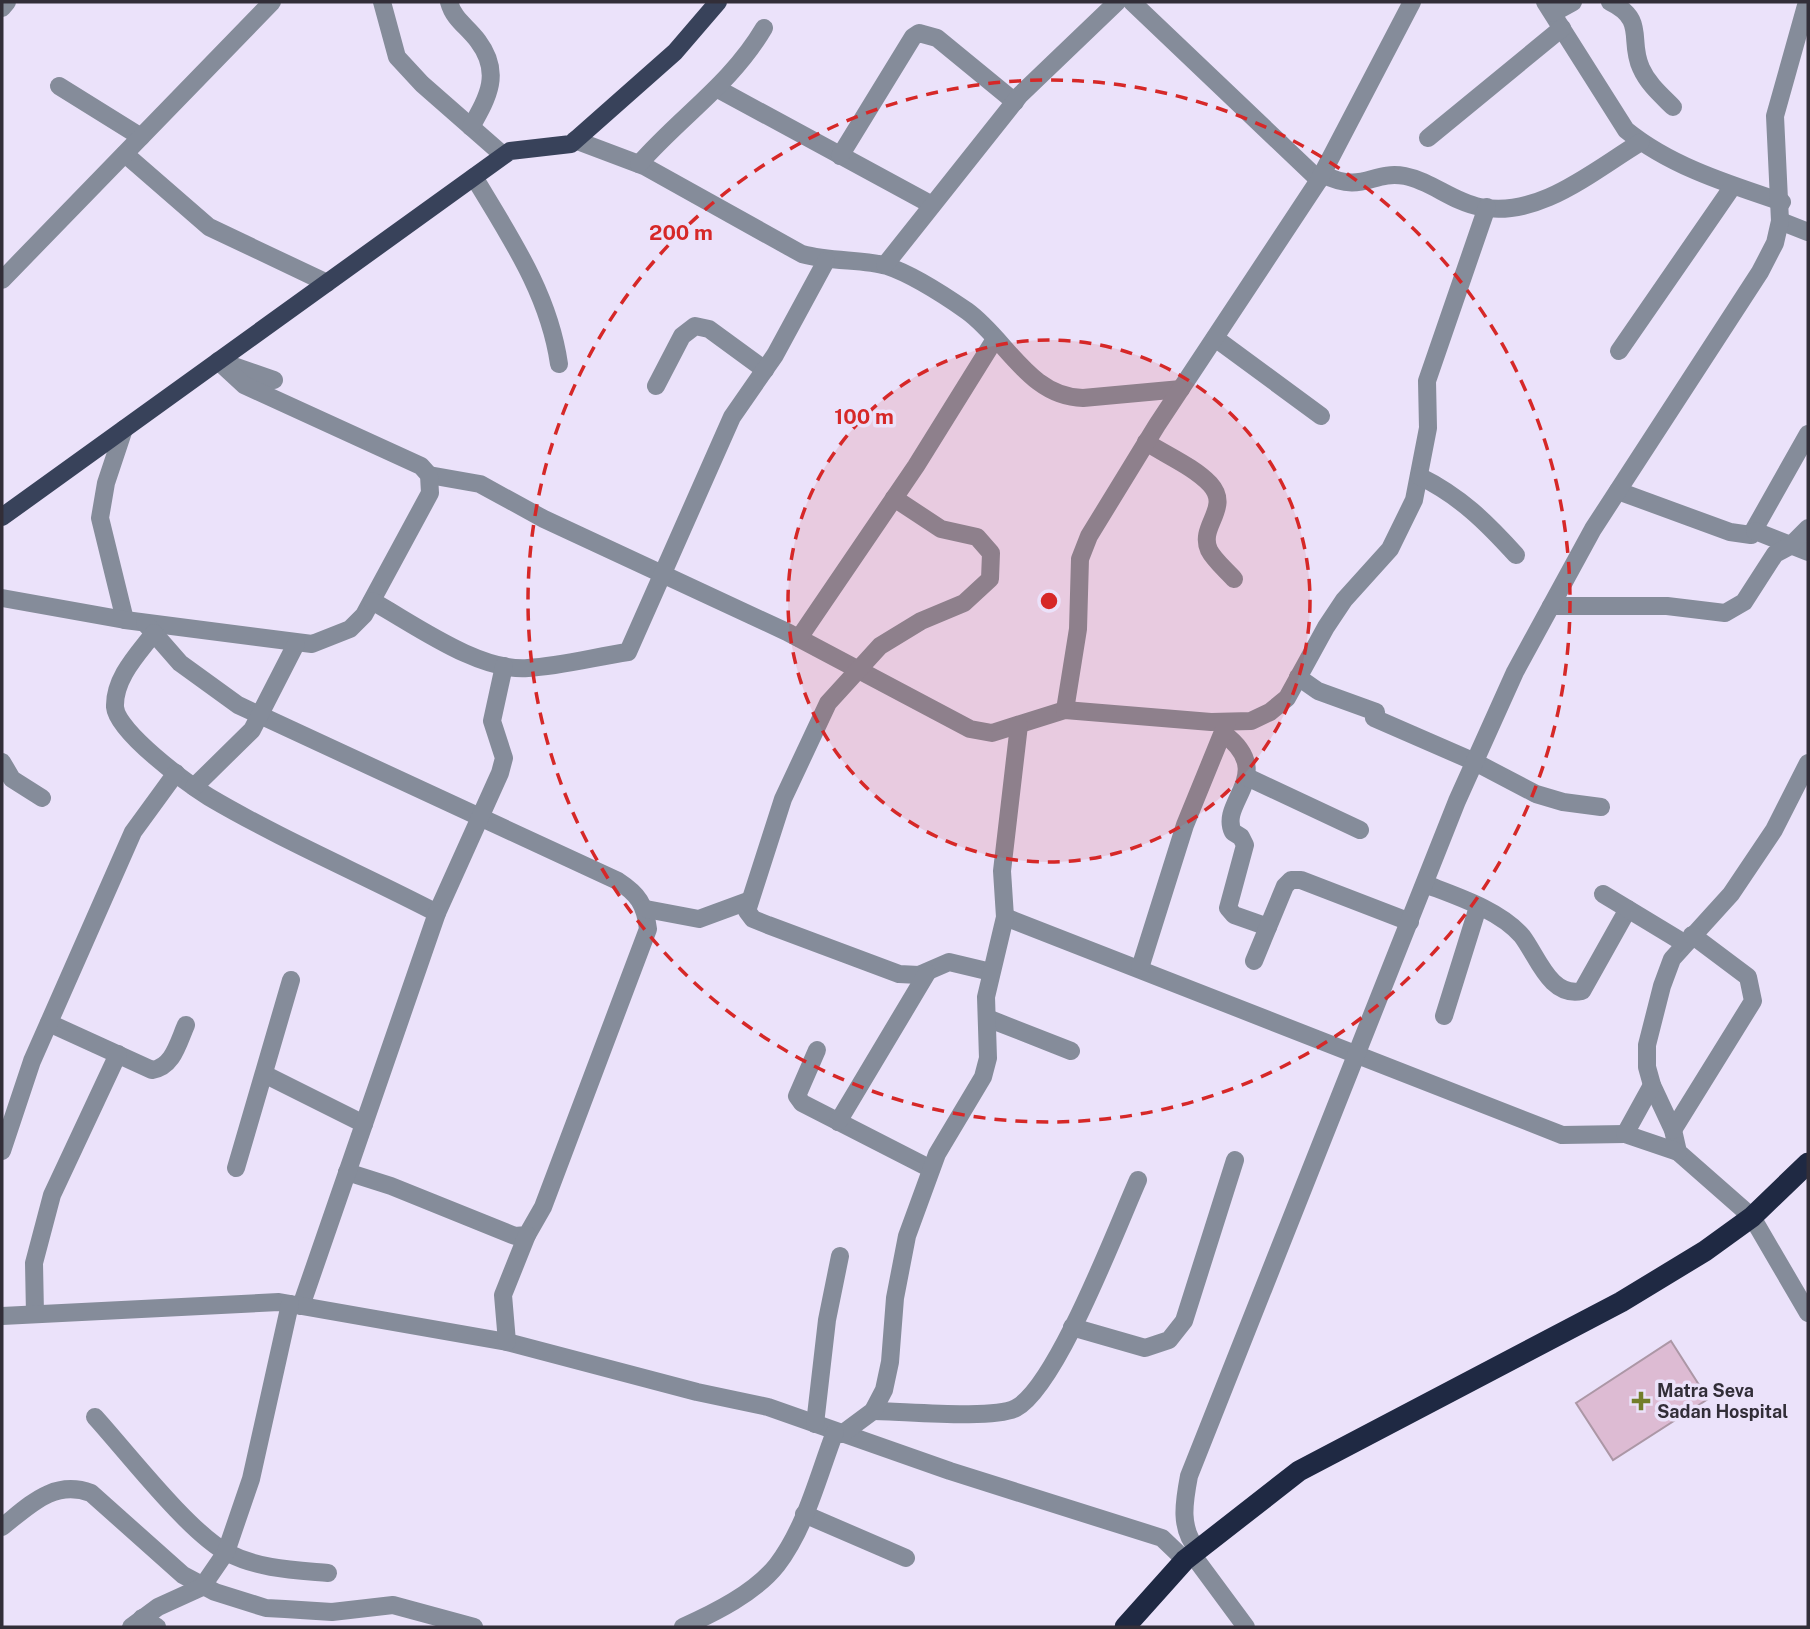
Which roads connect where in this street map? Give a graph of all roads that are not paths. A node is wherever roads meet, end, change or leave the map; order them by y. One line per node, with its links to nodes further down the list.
1 (7, 2): 11 (street)
2 (272, 2): 19 (street)
3 (382, 2): 18 (street)
4 (449, 2): 18 (street)
5 (719, 2): 21 (main road)
6 (1129, 2): 16 (street); 28 (street)
7 (1412, 2): 28 (street)
8 (1573, 2): 12 (street)
9 (1610, 2): 17 (street)
10 (1807, 2): 30 (street)
11 (2, 8)
12 (1553, 14): 20 (street); 22 (street)
13 (764, 28): 15 (street)
14 (59, 86): 19 (street)
15 (718, 89): 25 (street); 26 (street)
16 (1015, 102): 25 (street); 31 (street)
17 (1673, 107)
18 (471, 127): 24 (street)
19 (141, 137): 23 (street)
20 (1428, 138)
21 (575, 140): 24 (main road); 26 (street)
22 (1641, 142): 29 (street); 32 (street)
23 (125, 154): 37 (street); 38 (street)
24 (503, 155): 27 (main road)
25 (840, 156): 31 (street)
26 (639, 164): 35 (street)
27 (474, 177): 38 (main road); 43 (street)
28 (1320, 177): 32 (street); 39 (street)
29 (1733, 186): 30 (street); 41 (street)
30 (1782, 202): 33 (street)
31 (932, 205): 36 (street)
32 (1487, 208): 53 (street)
33 (1780, 221): 34 (street); 54 (street)
34 (1808, 232)
35 (827, 261): 36 (street); 44 (street)
36 (885, 265): 40 (street)
37 (2, 280)
38 (327, 283): 42 (main road)
39 (1215, 338): 47 (street); 48 (street)
40 (995, 339): 47 (street); 55 (street)
41 (1619, 351)
42 (218, 361): 45 (street); 49 (main road); 52 (street)
43 (559, 364)
44 (765, 370): 46 (street); 62 (street)
45 (274, 380)
46 (656, 386)
47 (1181, 389): 51 (street)
48 (1321, 416)
49 (124, 429): 56 (main road); 67 (street)
50 (1808, 434): 58 (street)
51 (1146, 442): 63 (street); 74 (street)
52 (429, 475): 62 (street); 65 (street)
53 (1419, 476): 61 (street); 73 (street)
54 (1618, 491): 58 (street); 66 (street)
55 (894, 498): 69 (street); 72 (street)
56 (2, 517)
57 (1808, 528): 59 (street)
58 (1755, 531): 59 (street)
59 (1790, 546): 60 (street); 66 (street)
60 (1808, 552)
61 (1516, 555)
62 (662, 573): 69 (street); 71 (street)
63 (1234, 579)
64 (2, 598): 67 (street)
65 (372, 601): 70 (street); 71 (street)
66 (1551, 606): 79 (street)
67 (125, 620): 68 (street)
68 (149, 628): 70 (street); 75 (street); 81 (street)
69 (799, 638): 72 (street)
70 (296, 644): 75 (street)
71 (504, 666): 86 (street)
72 (859, 670): 76 (street); 90 (street)
73 (1298, 677): 77 (street); 79 (street)
74 (1065, 710): 76 (street); 77 (street)
75 (261, 716): 83 (street); 86 (street)
76 (1019, 725): 95 (street)
77 (1225, 727): 82 (street); 100 (street)
78 (2, 762): 84 (street)
79 (1475, 762): 85 (street); 88 (street)
80 (1808, 763): 98 (street)
81 (176, 773): 83 (street); 106 (street)
82 (1247, 777): 87 (street); 97 (street)
83 (194, 787): 94 (street)
84 (42, 798)
85 (1601, 807)
86 (482, 818): 92 (street); 94 (street)
87 (1360, 830)
88 (1425, 884): 91 (street); 96 (street)
89 (1604, 894): 93 (street)
90 (748, 901): 92 (street); 102 (street)
91 (1478, 907): 93 (street); 104 (street)
92 (646, 909): 127 (street)
93 (1628, 909): 98 (street)
94 (437, 913): 115 (street)
95 (1005, 918): 100 (street); 101 (street)
96 (1410, 922): 97 (street); 111 (street)
97 (1268, 927): 99 (street)
98 (1688, 939): 113 (street); 116 (street)
99 (1254, 961)
100 (1140, 968): 111 (street)
101 (991, 972): 102 (street); 105 (street)
102 (927, 973): 114 (street)
103 (291, 981): 112 (street)
104 (1444, 1016)
105 (987, 1018): 109 (street); 123 (street)
106 (49, 1023): 110 (street); 118 (street)
107 (186, 1026): 110 (street)
108 (817, 1050): 114 (street)
109 (1071, 1051)
110 (118, 1054): 131 (street)
111 (1358, 1055): 117 (street); 142 (street)
112 (264, 1074): 115 (street); 122 (street)
113 (1652, 1085): 116 (street); 117 (street)
114 (838, 1122): 123 (street)
115 (364, 1124): 124 (street)
116 (1673, 1130): 119 (street)
117 (1625, 1134): 119 (street)
118 (2, 1151)
119 (1678, 1152): 126 (street)
120 (1235, 1160): 133 (street)
121 (1808, 1163): 126 (highway)
122 (236, 1168)
123 (931, 1169): 135 (street)
124 (348, 1172): 127 (street); 129 (street)
125 (1138, 1180): 133 (street)
126 (1752, 1217): 130 (street); 142 (highway)
127 (527, 1235): 134 (street)
128 (840, 1255): 137 (street)
129 (295, 1305): 131 (street); 134 (street); 141 (street)
130 (1808, 1313)
131 (35, 1314): 132 (street)
132 (2, 1316)
133 (1072, 1327): 135 (street)
134 (507, 1342): 137 (street)
135 (873, 1411): 138 (street)
136 (95, 1417): 141 (street)
137 (815, 1424): 138 (street)
138 (838, 1433): 139 (street); 142 (street)
139 (804, 1514): 143 (street); 148 (street)
140 (2, 1527): 145 (street)
141 (226, 1552): 144 (street); 145 (street)
142 (1192, 1555): 149 (highway); 150 (street)
143 (906, 1558)
144 (328, 1573)
145 (202, 1587): 146 (street); 147 (street)
146 (143, 1624)
147 (474, 1627)
148 (683, 1627)
149 (1125, 1627)
150 (1246, 1627)

